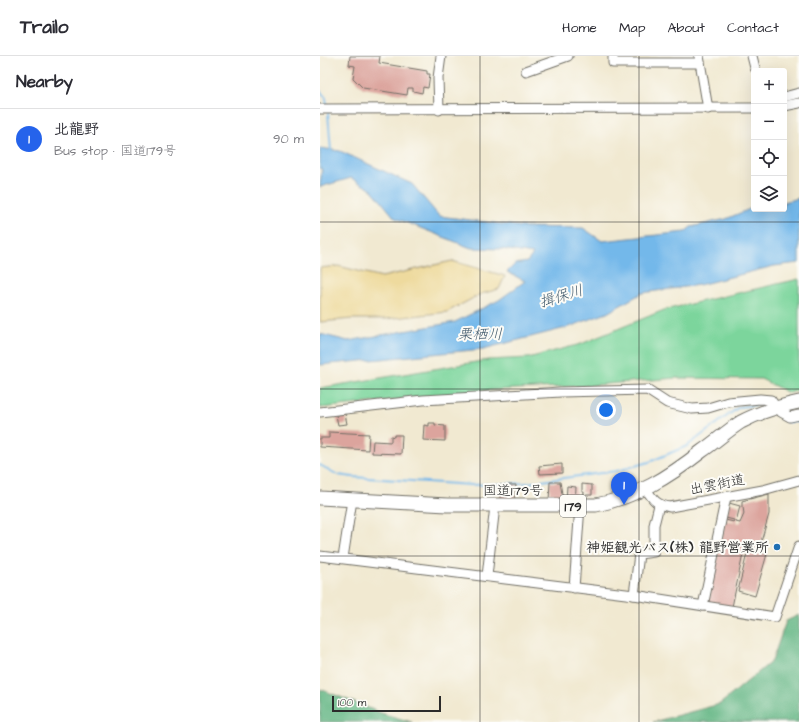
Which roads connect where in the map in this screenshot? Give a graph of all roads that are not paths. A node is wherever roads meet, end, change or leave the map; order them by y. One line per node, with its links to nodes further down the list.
1 (441, 56): 15 (street)
2 (568, 56): 7 (street)
3 (613, 56): 5 (street)
4 (752, 56): 6 (street)
5 (700, 60): 14 (street)
6 (755, 68)
7 (526, 71)
8 (799, 93): 9 (street)
9 (787, 96)
10 (799, 103): 11 (street)
11 (787, 105)
12 (751, 108): 14 (street)
13 (320, 109): 15 (street)
14 (708, 109): 15 (street)
15 (439, 110)
16 (799, 402): 22 (highway, 国道179号 / 179)
17 (773, 403): 18 (street)
18 (320, 412)
19 (781, 412): 20 (street)
20 (799, 415)
21 (799, 480): 23 (street, 出雲街道)
22 (646, 489): 26 (street); 28 (highway, 国道179号 / 179)
23 (726, 496): 26 (street, 出雲街道); 35 (street)
24 (320, 498): 25 (highway, 国道179号 / 179)
25 (352, 500): 27 (highway, 国道179号 / 179); 31 (street)
26 (659, 505): 34 (street)
27 (495, 506): 28 (highway, 国道179号 / 179); 32 (street)
28 (580, 506): 33 (street)
29 (799, 546): 35 (street)
30 (320, 556): 31 (street)
31 (342, 558): 32 (street)
32 (487, 576): 33 (street)
33 (574, 588): 34 (street)
34 (634, 595): 35 (street)
35 (703, 606)

